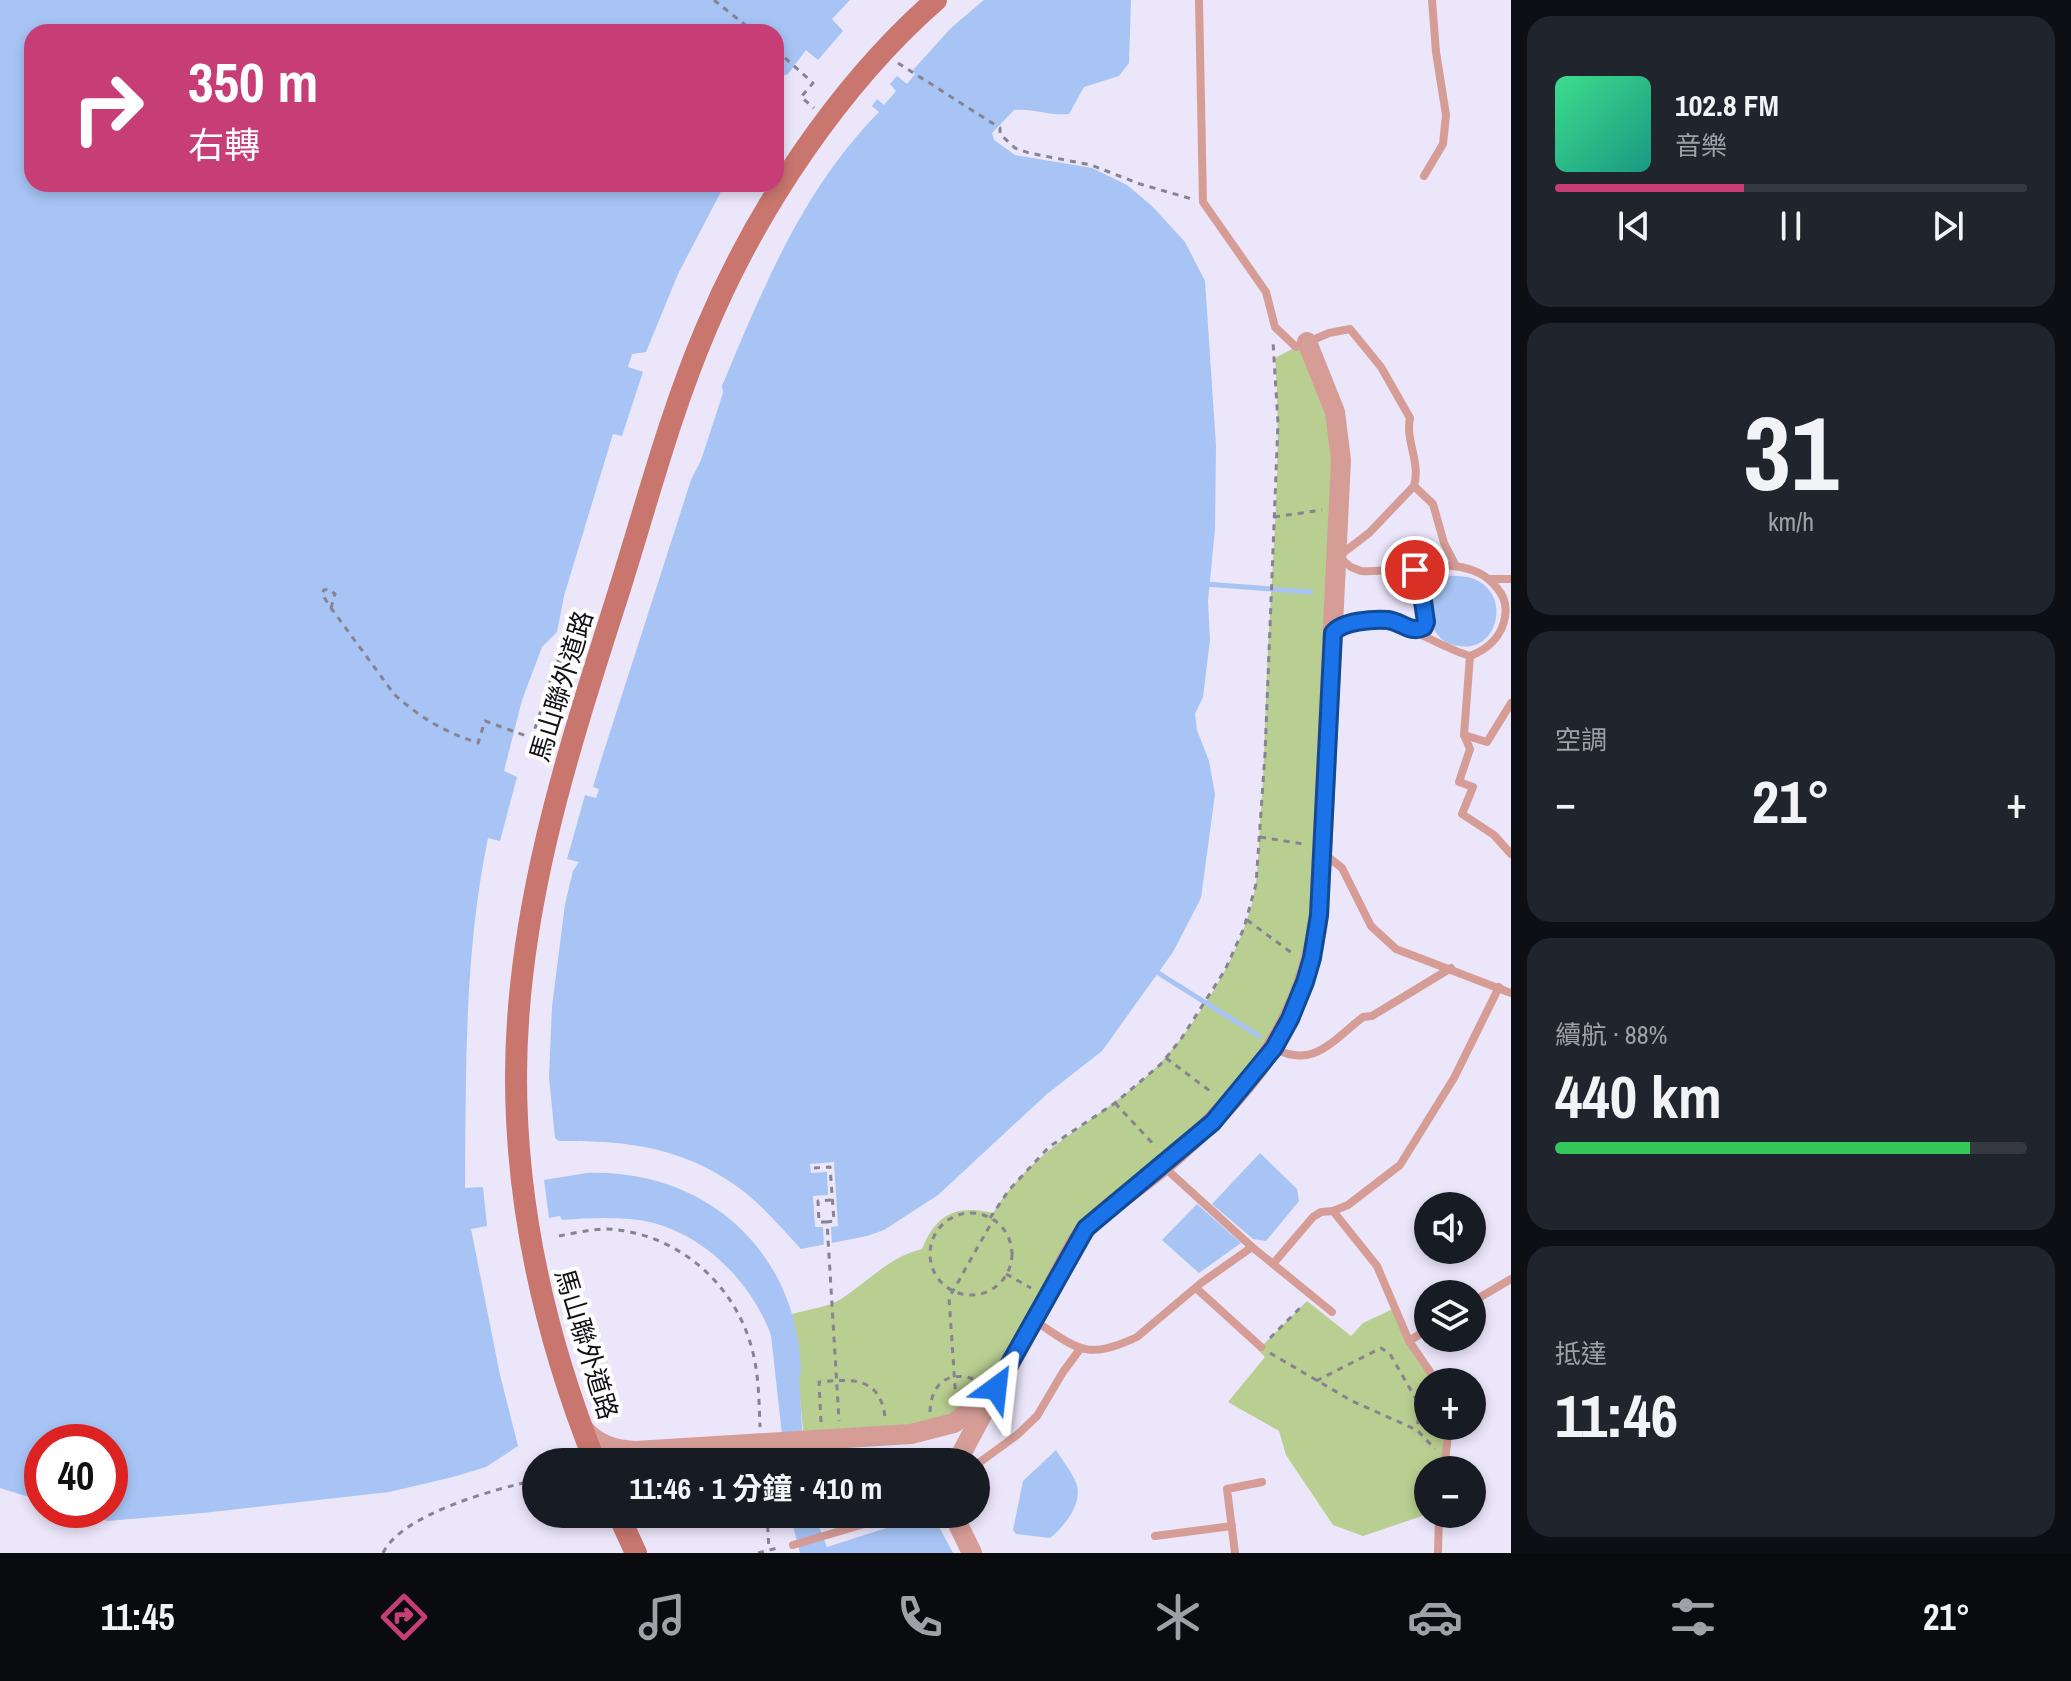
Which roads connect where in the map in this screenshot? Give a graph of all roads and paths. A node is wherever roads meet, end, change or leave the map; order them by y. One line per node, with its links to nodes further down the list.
1 (714, 0): 5 (path)
2 (936, 0): 10 (main road, 馬山聯外道路)
3 (1199, 0): 12 (lane)
4 (1432, 0): 9 (lane)
5 (744, 24)
6 (784, 57): 8 (path)
7 (895, 61): 12 (path)
8 (821, 114)
9 (1424, 176)
10 (784, 184)
11 (778, 192): 73 (main road, 馬山聯外道路)
12 (1203, 202): 13 (lane)
13 (1307, 342): 15 (lane); 18 (street)
14 (1275, 358): 17 (path)
15 (1414, 486): 18 (lane); 19 (lane)
16 (1327, 505): 17 (path)
17 (1274, 517): 30 (path)
18 (1338, 552): 20 (lane); 24 (street)
19 (1456, 566): 20 (lane); 21 (lane)
20 (1410, 568): 23 (lane)
21 (1490, 579): 22 (lane); 25 (lane)
22 (1511, 579)
23 (1413, 630): 24 (lane); 25 (lane)
24 (1333, 633): 31 (street)
25 (1470, 656): 28 (lane)
26 (585, 670): 29 (path)
27 (1511, 703): 28 (lane)
28 (1464, 735): 32 (lane)
29 (527, 736)
30 (1260, 837): 31 (path); 33 (path)
31 (1317, 849): 35 (lane); 38 (street)
32 (1511, 854)
33 (1247, 920): 34 (path); 39 (path)
34 (1300, 959)
35 (1451, 968): 36 (lane); 38 (lane)
36 (1499, 987): 37 (lane); 45 (lane)
37 (1511, 993)
38 (1274, 1048): 42 (street)
39 (1166, 1058): 40 (path); 41 (path)
40 (1218, 1097)
41 (1115, 1103): 42 (path); 46 (path)
42 (1162, 1159): 49 (lane); 59 (street)
43 (814, 1168): 44 (path)
44 (832, 1200): 47 (path); 47 (path)
45 (1333, 1211): 50 (lane); 61 (lane)
46 (992, 1219): 51 (path); 54 (path); 54 (path)
47 (827, 1222): 66 (path)
48 (559, 1236): 77 (path)
49 (1252, 1247): 50 (lane); 53 (lane)
50 (1273, 1264): 58 (lane)
51 (1006, 1274): 54 (path); 55 (path)
52 (1511, 1279): 56 (lane)
53 (1196, 1288): 62 (lane); 63 (lane)
54 (954, 1291): 65 (path)
55 (1038, 1291)
56 (1486, 1294)
57 (1307, 1301): 62 (path)
58 (1332, 1312)
59 (1034, 1320): 63 (lane); 68 (street)
60 (1414, 1338): 61 (lane)
61 (1409, 1341): 64 (lane)
62 (1261, 1347): 67 (path)
63 (1080, 1349): 82 (lane)
64 (1427, 1368)
65 (954, 1376): 68 (path); 70 (path); 71 (path)
66 (837, 1380): 72 (path); 74 (path); 76 (path)
67 (1316, 1381): 69 (path); 75 (path)
68 (991, 1386): 76 (street); 81 (street)
69 (1414, 1396)
70 (956, 1408)
71 (931, 1420)
72 (886, 1426)
73 (582, 1427): 78 (main road, 馬山聯外道路); 79 (street)
74 (839, 1429)
75 (1414, 1429)
76 (814, 1435): 77 (street)
77 (769, 1438): 80 (street)
78 (592, 1448)
79 (609, 1448)
80 (684, 1448)
81 (963, 1448)
82 (990, 1455)
83 (1262, 1482): 85 (lane)
84 (522, 1483): 94 (path)
85 (1232, 1526): 91 (lane); 98 (lane)
86 (624, 1528): 95 (main road)
87 (768, 1528): 93 (path)
88 (851, 1528): 92 (lane)
89 (960, 1528): 97 (street)
90 (1436, 1528): 99 (lane)
91 (1155, 1536)
92 (793, 1545): 93 (path)
93 (769, 1550): 96 (path)
94 (383, 1553)
95 (636, 1553)
96 (758, 1553)
97 (972, 1553)
98 (1235, 1553)
99 (1438, 1553)

